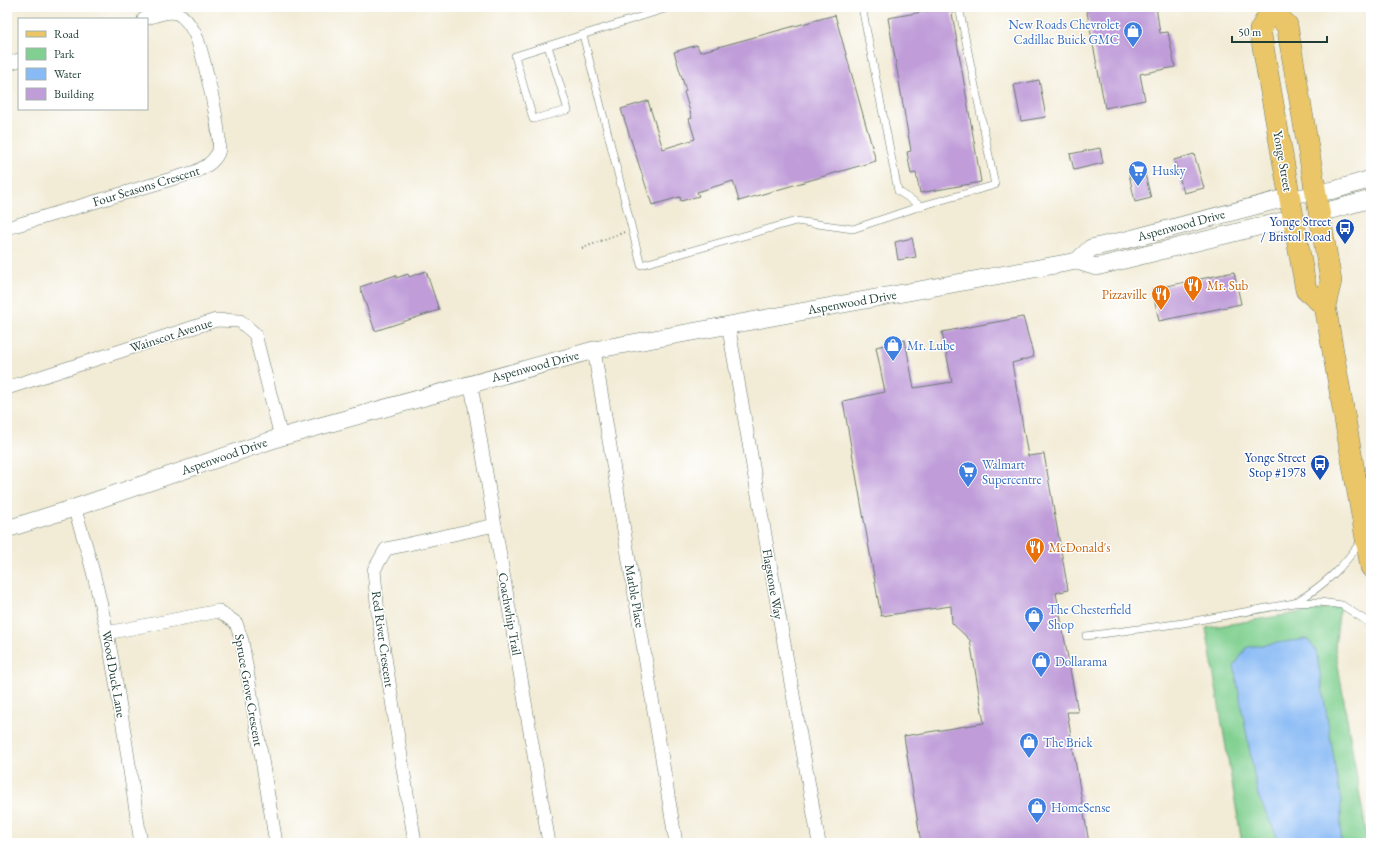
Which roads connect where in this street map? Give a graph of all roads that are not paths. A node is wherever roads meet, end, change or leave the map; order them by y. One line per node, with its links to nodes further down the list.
1 (671, 7): 6 (lane)
2 (862, 7): 14 (lane)
3 (959, 7): 14 (lane)
4 (1271, 9): 11 (main road, Yonge Street); 12 (main road, Yonge Street)
5 (148, 18): 17 (street, Four Seasons Crescent)
6 (582, 35): 7 (lane); 14 (lane)
7 (548, 46): 7 (lane)
8 (18, 60): 9 (street)
9 (7, 64)
10 (1371, 179): 11 (street)
11 (1316, 193): 12 (street); 15 (main road, Yonge Street)
12 (1289, 197): 16 (main road, Yonge Street); 18 (street, Aspenwood Drive)
13 (1371, 199): 15 (street)
14 (921, 206)
15 (1320, 213): 16 (street); 19 (main road, Yonge Street)
16 (1294, 218): 18 (street, Aspenwood Drive); 19 (main road, Yonge Street)
17 (7, 228)
18 (1077, 261): 20 (street, Aspenwood Drive)
19 (1325, 306): 28 (main road, Yonge Street)
20 (728, 324): 21 (street, Aspenwood Drive); 39 (street, Flagstone Way)
21 (594, 350): 22 (street, Aspenwood Drive); 38 (street, Marble Place)
22 (471, 386): 24 (street, Aspenwood Drive); 26 (street, Coachwhip Trail)
23 (7, 388): 24 (street, Wainscot Avenue)
24 (281, 437): 25 (street, Aspenwood Drive)
25 (74, 508): 27 (street, Aspenwood Drive); 32 (street, Wood Duck Lane)
26 (495, 525): 36 (street, Red River Crescent); 37 (street, Coachwhip Trail)
27 (7, 529)
28 (1365, 535): 29 (main road, Yonge Street); 30 (lane)
29 (1371, 567)
30 (1294, 603): 31 (lane); 33 (lane)
31 (1371, 624)
32 (107, 633): 34 (street, Wood Duck Lane); 35 (street, Spruce Grove Crescent)
33 (1086, 636)
34 (141, 843)
35 (276, 843)
36 (415, 843)
37 (549, 843)
38 (676, 843)
39 (819, 843)

